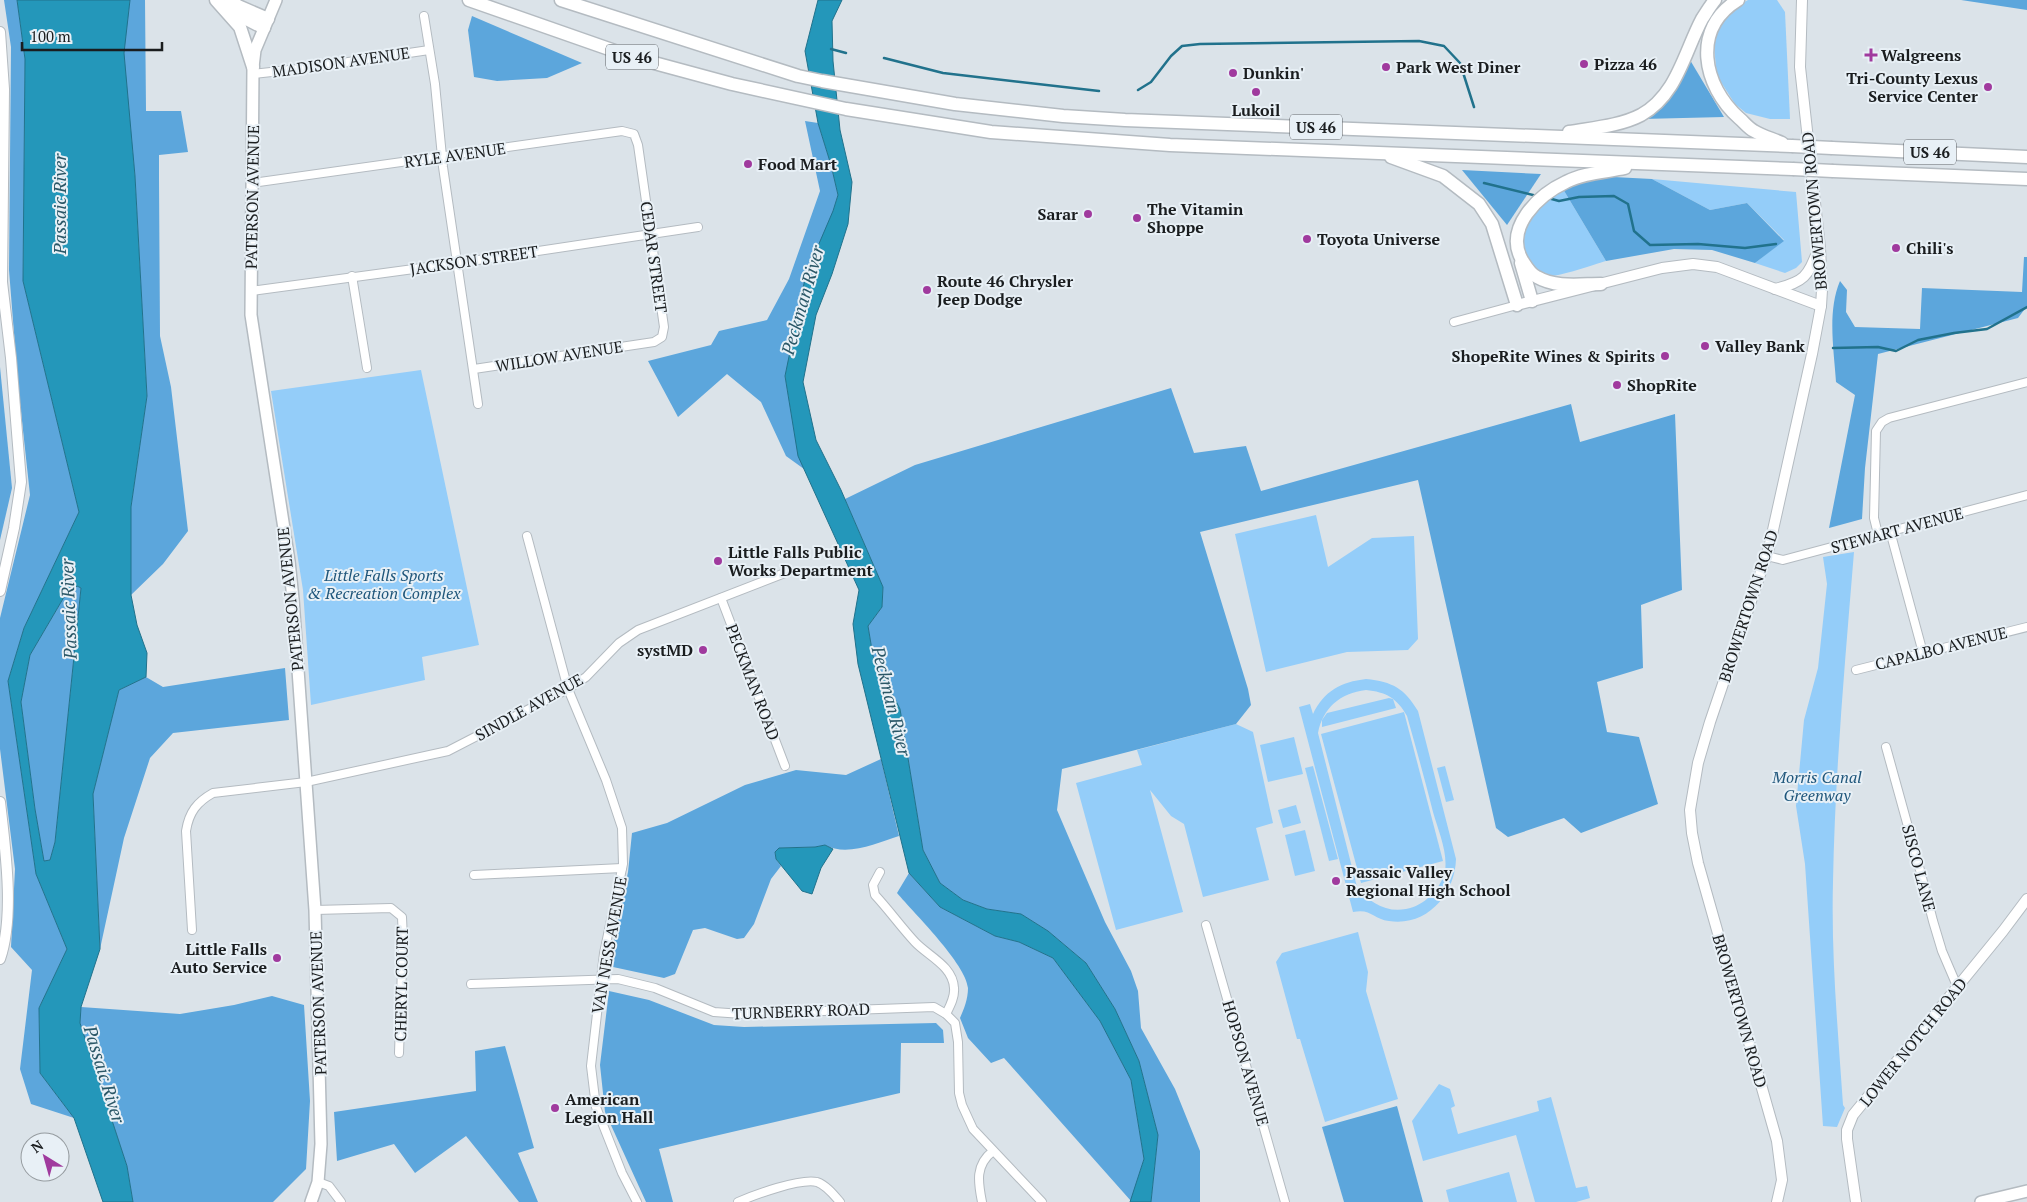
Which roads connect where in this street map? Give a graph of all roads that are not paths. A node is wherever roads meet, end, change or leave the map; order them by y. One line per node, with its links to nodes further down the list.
1 (276, 0): 9 (main road, PATERSON AVENUE)
2 (469, 0): 15 (highway, US 46)
3 (561, 0): 13 (highway, US 46)
4 (1715, 0): 13 (highway)
5 (1738, 0): 14 (highway)
6 (1802, 0): 24 (street, BROWERTOWN ROAD)
7 (223, 2): 9 (highway); 12 (highway)
8 (424, 16): 11 (street)
9 (266, 23): 12 (main road, PATERSON AVENUE)
10 (0, 32): 46 (street)
11 (429, 50): 12 (street, MADISON AVENUE); 16 (street)
12 (253, 70): 21 (main road, PATERSON AVENUE)
13 (1546, 136): 14 (highway, US 46)
14 (1792, 146): 18 (highway, US 46, bridge)
15 (1377, 152): 19 (highway, US 46); 32 (highway)
16 (443, 156): 17 (street, RYLE AVENUE); 21 (street, RYLE AVENUE); 26 (street)
17 (640, 156): 23 (street, CEDAR STREET)
18 (2027, 157)
19 (1649, 164): 20 (highway, US 46, bridge); 25 (highway)
20 (2027, 179)
21 (252, 183): 30 (main road, PATERSON AVENUE)
22 (698, 227): 23 (street, JACKSON STREET)
23 (651, 235): 26 (street, JACKSON STREET); 35 (street, CEDAR STREET)
24 (1820, 248): 29 (street); 33 (street, BROWERTOWN ROAD)
25 (1518, 251): 28 (highway); 31 (highway)
26 (458, 263): 27 (street, JACKSON STREET); 37 (street)
27 (352, 276): 30 (street, JACKSON STREET); 36 (street)
28 (1601, 284): 29 (street); 31 (street)
29 (1775, 289): 33 (street)
30 (251, 291): 54 (main road, PATERSON AVENUE)
31 (1532, 301): 32 (street)
32 (1517, 305): 34 (street)
33 (1821, 306): 44 (street, BROWERTOWN ROAD)
34 (1454, 322)
35 (644, 344): 37 (street, WILLOW AVENUE)
36 (367, 368)
37 (474, 369): 39 (street)
38 (2027, 382): 42 (street)
39 (478, 404)
40 (2027, 495): 41 (street, STEWART AVENUE)
41 (1890, 532): 42 (street, STEWART AVENUE); 49 (street)
42 (1878, 534): 44 (street, STEWART AVENUE)
43 (527, 536): 51 (street, VAN NESS AVENUE)
44 (1767, 556): 80 (street, BROWERTOWN ROAD)
45 (790, 571): 47 (street, SINDLE AVENUE)
46 (0, 591)
47 (721, 598): 51 (street, SINDLE AVENUE); 53 (street, PECKMAN ROAD)
48 (2027, 627): 49 (street, CAPALBO AVENUE)
49 (1923, 653): 50 (street, CAPALBO AVENUE)
50 (1856, 670)
51 (568, 689): 54 (street, SINDLE AVENUE); 56 (street, VAN NESS AVENUE)
52 (1886, 747): 66 (street, SISCO LANE)
53 (785, 766)
54 (306, 782): 60 (main road, PATERSON AVENUE); 62 (street, SINDLE AVENUE)
55 (0, 802): 63 (street)
56 (622, 868): 58 (street); 64 (street, VAN NESS AVENUE)
57 (880, 872): 67 (street)
58 (474, 875)
59 (2027, 899): 66 (street, LOWER NOTCH ROAD)
60 (315, 910): 68 (street, CHERYL COURT); 70 (main road, PATERSON AVENUE)
61 (1206, 925): 79 (street, HOPSON AVENUE)
62 (192, 930)
63 (0, 959)
64 (600, 978): 65 (street, TURNBERRY ROAD); 67 (street, TURNBERRY ROAD); 74 (street, VAN NESS AVENUE)
65 (471, 984)
66 (1957, 986): 81 (street, LOWER NOTCH ROAD)
67 (946, 1014): 69 (street)
68 (399, 1052)
69 (993, 1151): 77 (street); 78 (street)
70 (318, 1182): 72 (main road, PATERSON AVENUE); 73 (street)
71 (2027, 1191): 82 (main road)
72 (310, 1202)
73 (341, 1202)
74 (637, 1202)
75 (738, 1202): 76 (street)
76 (840, 1202)
77 (982, 1202)
78 (1042, 1202)
79 (1284, 1202)
80 (1778, 1202)
81 (1856, 1202)
82 (1981, 1202)

